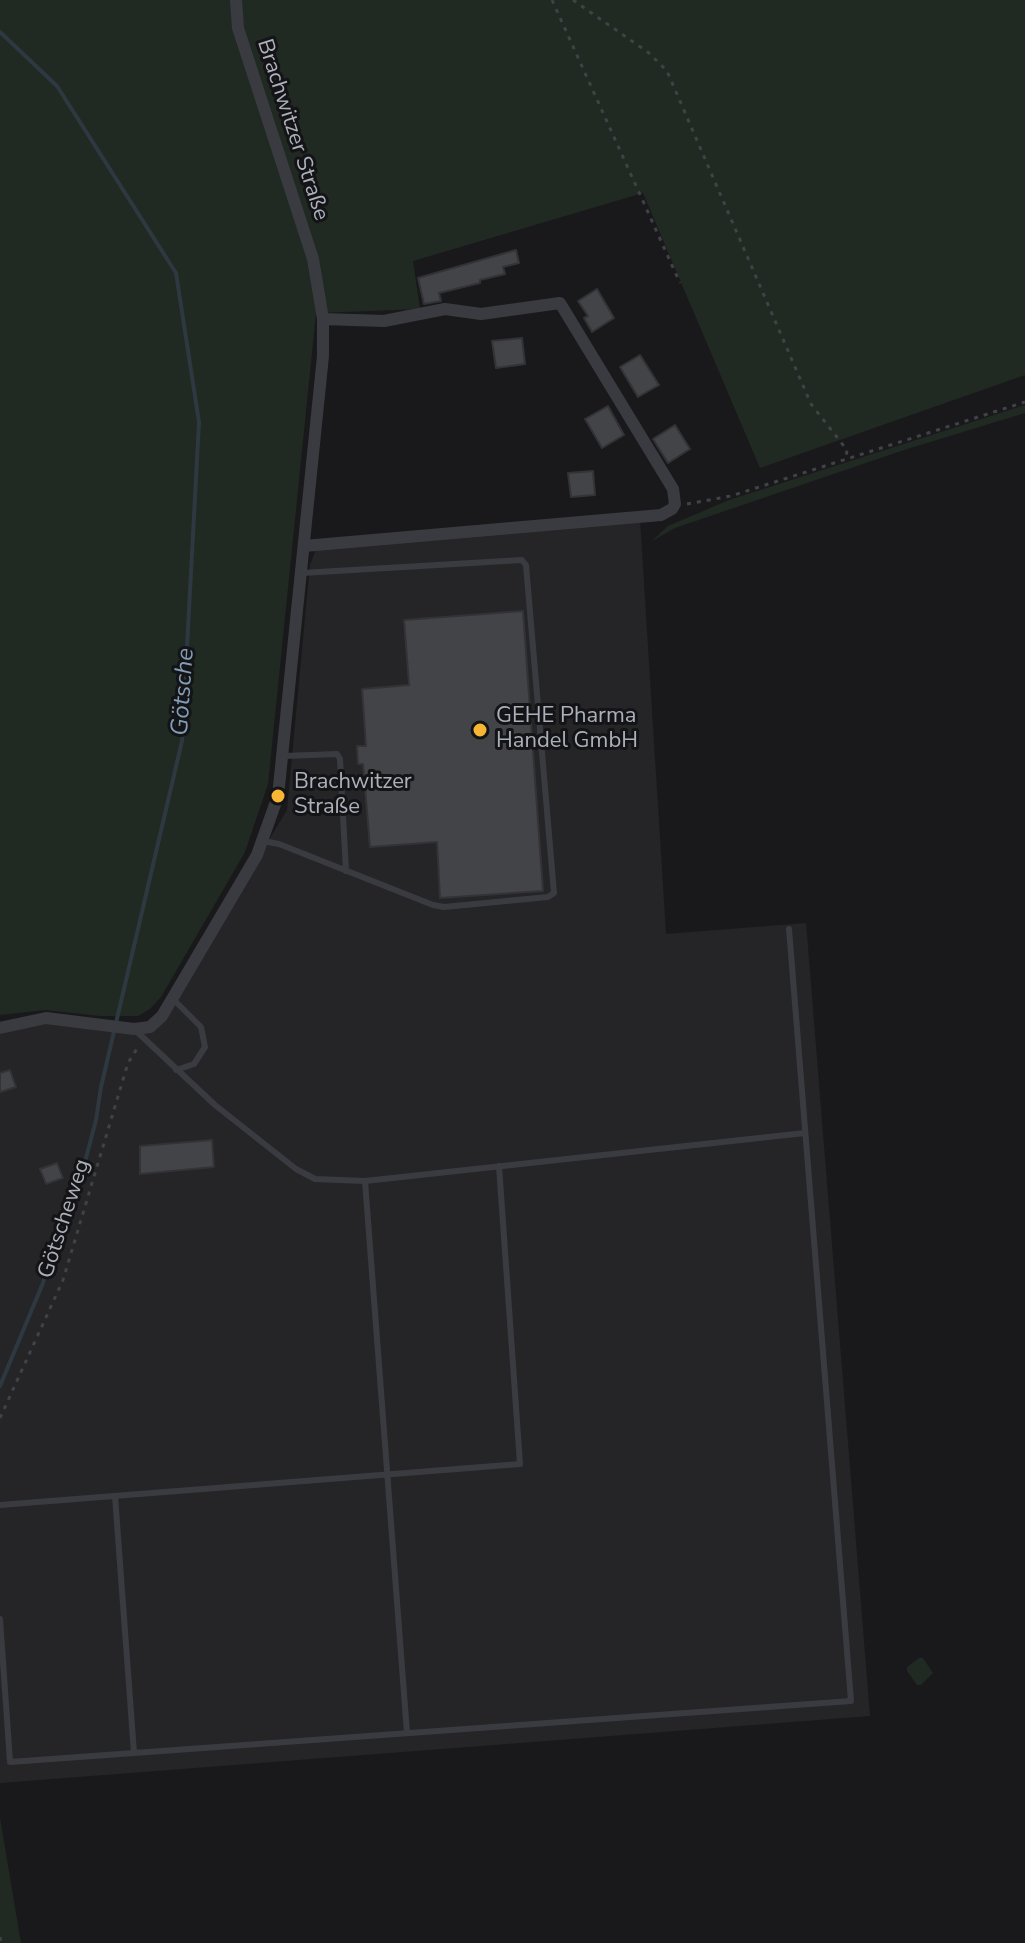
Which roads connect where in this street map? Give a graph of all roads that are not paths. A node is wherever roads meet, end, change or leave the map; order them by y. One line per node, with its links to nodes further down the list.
1 (236, 0): 2 (street, Brachwitzer Straße)
2 (323, 319): 3 (street, Brachwitzer Straße); 3 (street)
3 (304, 546): 4 (street, Brachwitzer Straße)
4 (302, 573): 5 (street, Brachwitzer Straße); 7 (lane)
5 (284, 756): 6 (street, Brachwitzer Straße); 7 (lane)
6 (263, 841): 7 (lane); 9 (street, Brachwitzer Straße)
7 (346, 871)
8 (789, 929): 13 (lane)
9 (173, 999): 11 (street, Brachwitzer Straße); 12 (lane)
10 (0, 1028): 11 (street)
11 (139, 1034): 12 (lane)
12 (176, 1070): 15 (lane)
13 (805, 1133): 14 (lane); 20 (lane)
14 (499, 1166): 15 (lane); 16 (lane)
15 (365, 1181): 16 (lane)
16 (387, 1475): 17 (lane); 20 (lane)
17 (115, 1496): 18 (lane); 21 (lane)
18 (0, 1505)
19 (0, 1619): 21 (lane)
20 (407, 1733): 21 (lane)
21 (134, 1753)

